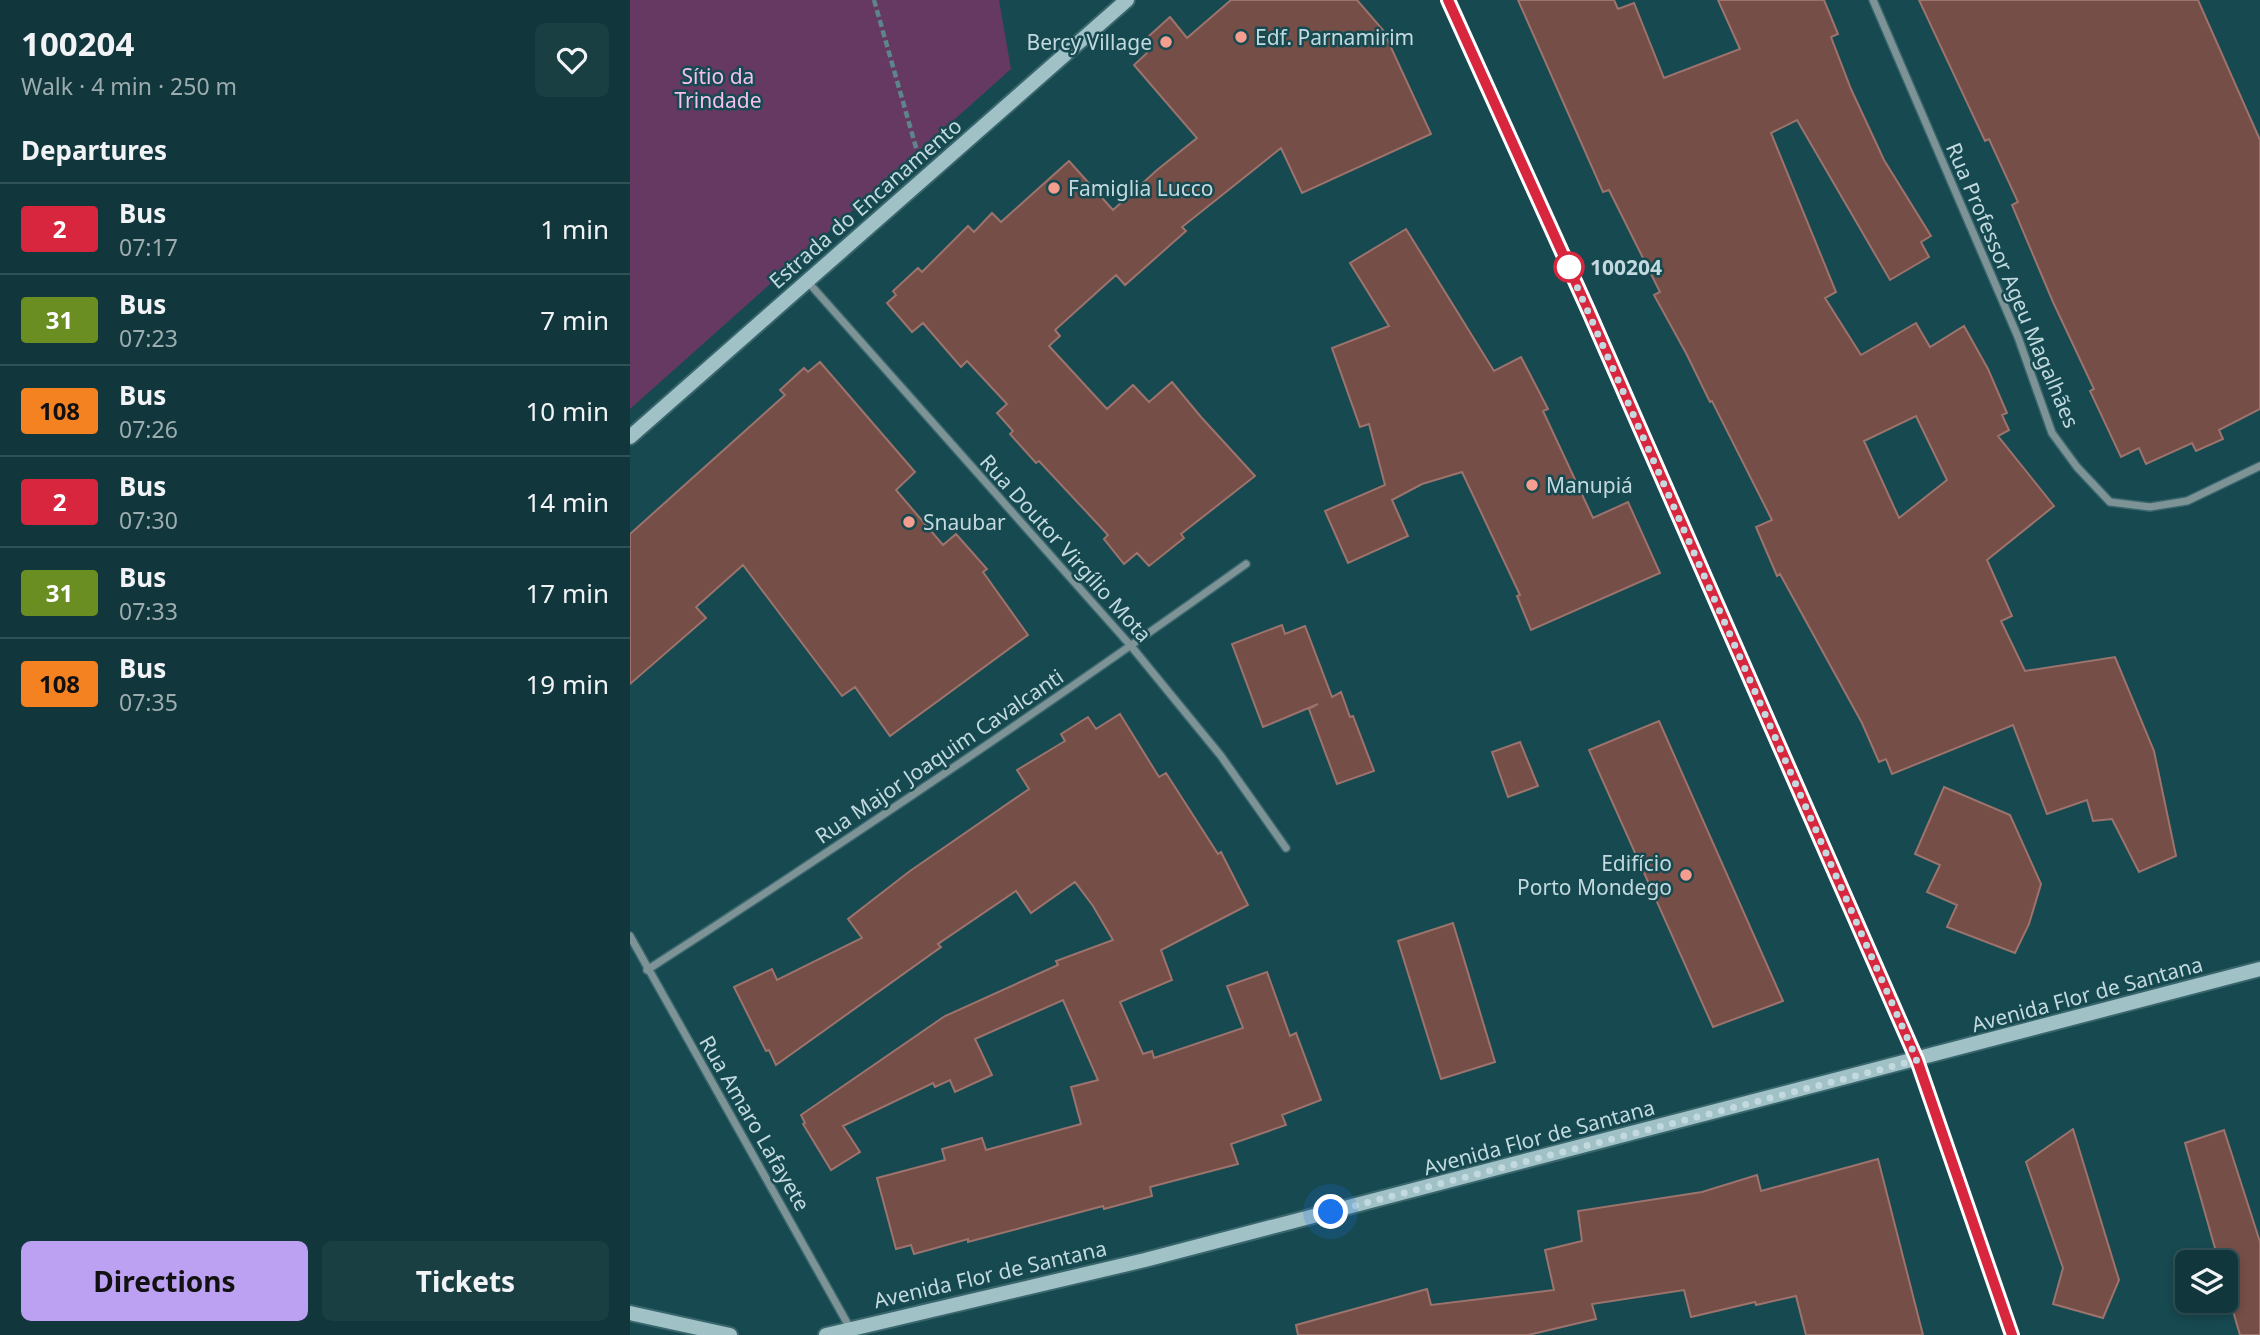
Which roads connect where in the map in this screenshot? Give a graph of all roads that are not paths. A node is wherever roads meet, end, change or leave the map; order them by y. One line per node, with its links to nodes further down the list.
1 (1127, 0): 4 (main road, Estrada do Encanamento)
2 (1448, 0): 13 (street)
3 (1873, 0): 6 (street, Rua Professor Ageu Magalhães)
4 (808, 282): 5 (main road, Estrada do Encanamento); 8 (street, Rua Doutor Virgílio Mota)
5 (630, 437)
6 (2260, 466)
7 (1246, 564): 8 (street, Rua Major Joaquim Cavalcanti)
8 (1131, 646): 9 (street, Rua Doutor Virgílio Mota); 12 (street, Rua Major Joaquim Cavalcanti)
9 (1286, 848)
10 (630, 936): 12 (street, Rua Amaro Lafayete)
11 (2260, 969): 13 (main road, Avenida Flor de Santana)
12 (647, 970): 15 (street, Rua Amaro Lafayete)
13 (1917, 1060): 15 (main road, Avenida Flor de Santana); 18 (street)
14 (630, 1313): 16 (main road)
15 (850, 1328): 17 (main road, Avenida Flor de Santana)
16 (730, 1335)
17 (826, 1335)
18 (2012, 1335)

